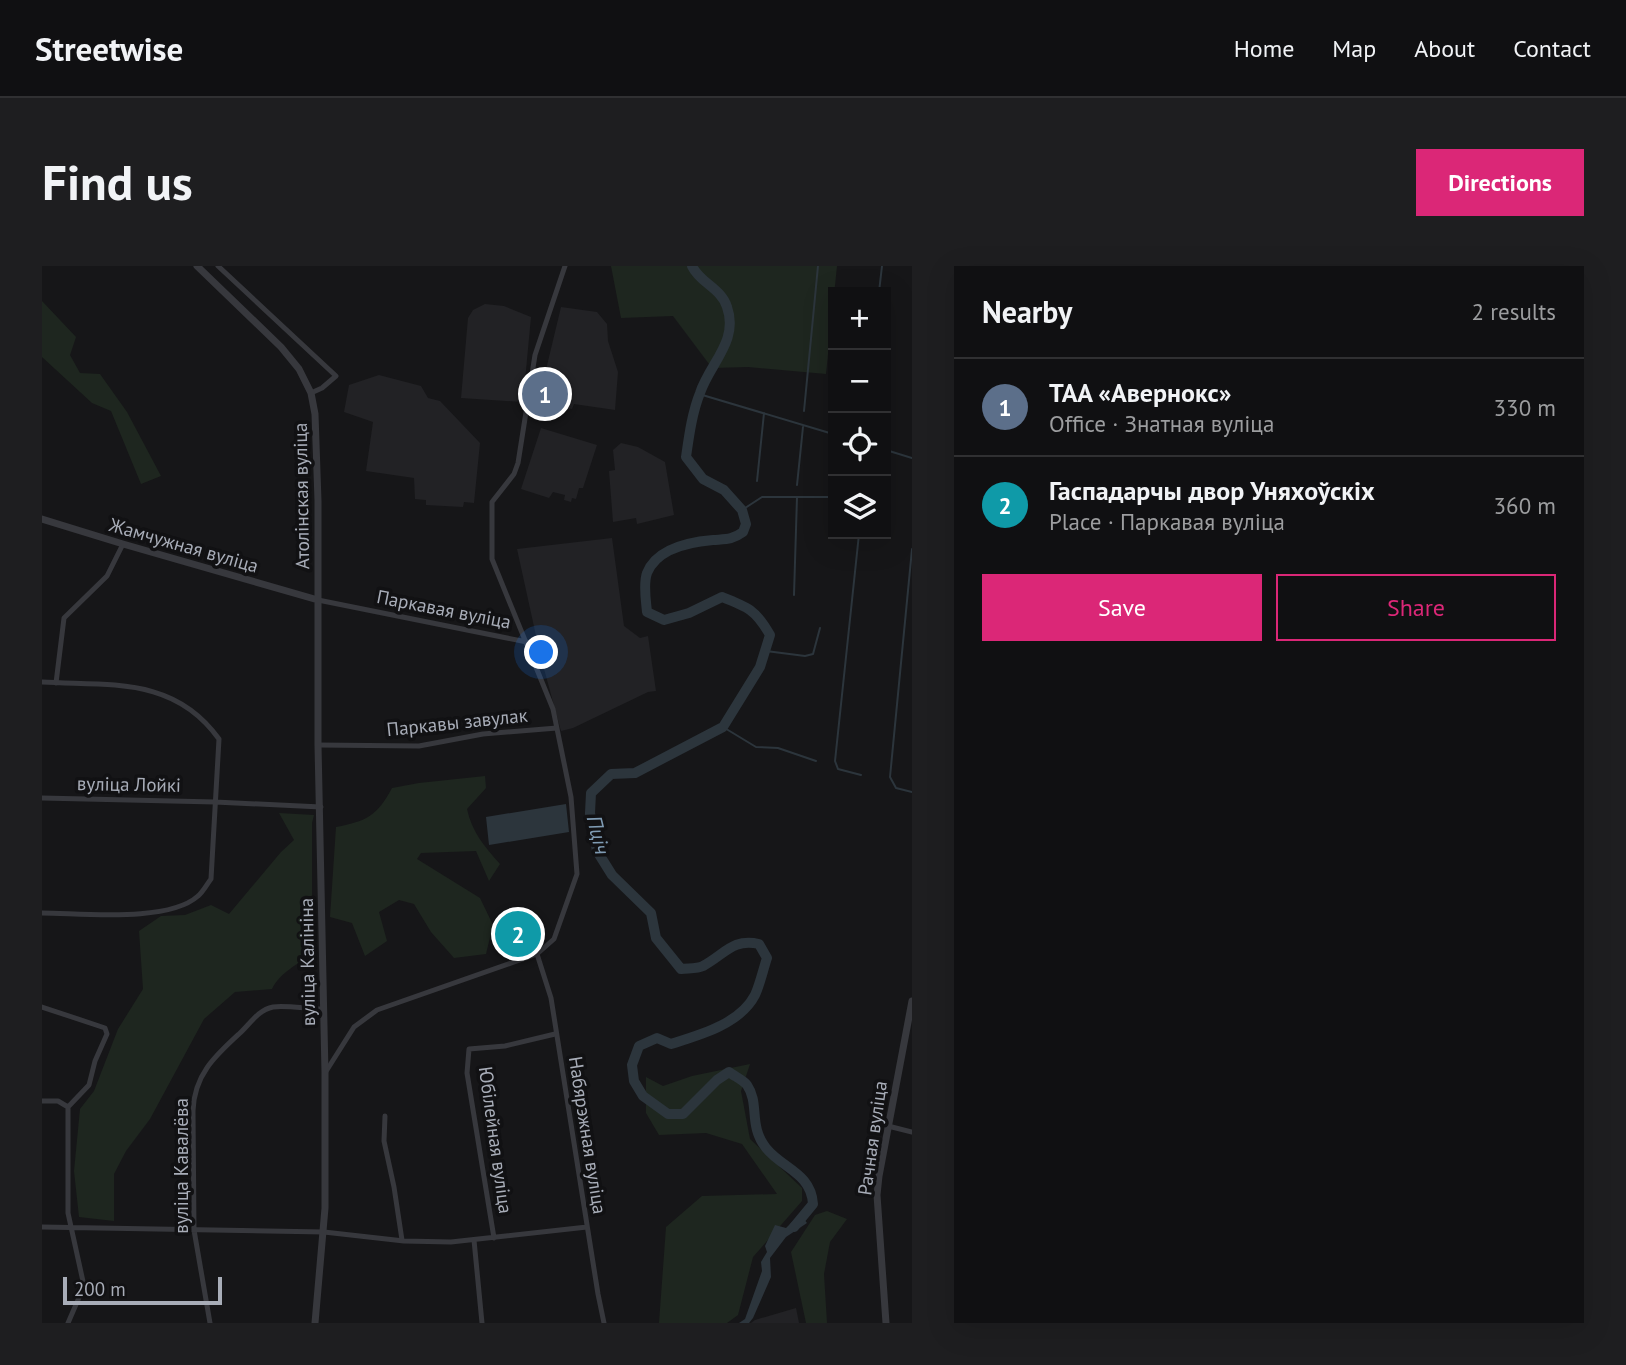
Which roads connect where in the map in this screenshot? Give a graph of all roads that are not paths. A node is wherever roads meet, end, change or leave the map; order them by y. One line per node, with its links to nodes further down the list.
1 (197, 266): 4 (street, Атолінская вуліца)
2 (218, 266): 4 (street)
3 (565, 266): 8 (street)
4 (311, 393): 7 (street, Атолінская вуліца)
5 (42, 519): 6 (street, Жамчужная вуліца)
6 (123, 544): 7 (street, Жамчужная вуліца); 10 (street)
7 (318, 600): 8 (street, Паркавая вуліца); 12 (street, вуліца Калініна)
8 (527, 642): 11 (street, Паркавая вуліца)
9 (42, 682): 10 (street)
10 (57, 683): 14 (street)
11 (557, 728): 12 (street, Паркавы завулак); 17 (street, Паркавая вуліца)
12 (318, 745): 15 (street, вуліца Калініна)
13 (42, 798): 14 (street, вуліца Лойкі)
14 (215, 802): 15 (street, вуліца Лойкі); 16 (street)
15 (321, 807): 20 (street, вуліца Калініна)
16 (42, 913)
17 (537, 954): 21 (street, Набярэжная вуліца); 22 (street)
18 (912, 1001): 26 (street, Рачная вуліца)
19 (42, 1007): 24 (street)
20 (323, 1009): 22 (street, вуліца Калініна); 31 (street, вуліца Кавалёва)
21 (555, 1034): 29 (street, Набярэжная вуліца); 33 (street, Юбілейная вуліца)
22 (325, 1073): 32 (street, вуліца Калініна)
23 (42, 1101): 24 (street)
24 (68, 1107): 30 (street)
25 (385, 1116): 34 (street)
26 (888, 1126): 27 (street); 41 (street, Рачная вуліца)
27 (912, 1132)
28 (42, 1227): 30 (street)
29 (587, 1227): 33 (street); 40 (street, Набярэжная вуліца)
30 (73, 1229): 31 (street); 36 (street)
31 (194, 1230): 32 (street); 37 (street, вуліца Кавалёва)
32 (324, 1232): 34 (street); 38 (street, вуліца Калініна)
33 (494, 1238): 35 (street)
34 (402, 1240): 35 (street)
35 (474, 1240): 39 (street)
36 (68, 1323)
37 (210, 1323)
38 (315, 1323)
39 (482, 1323)
40 (604, 1323)
41 (886, 1323)

